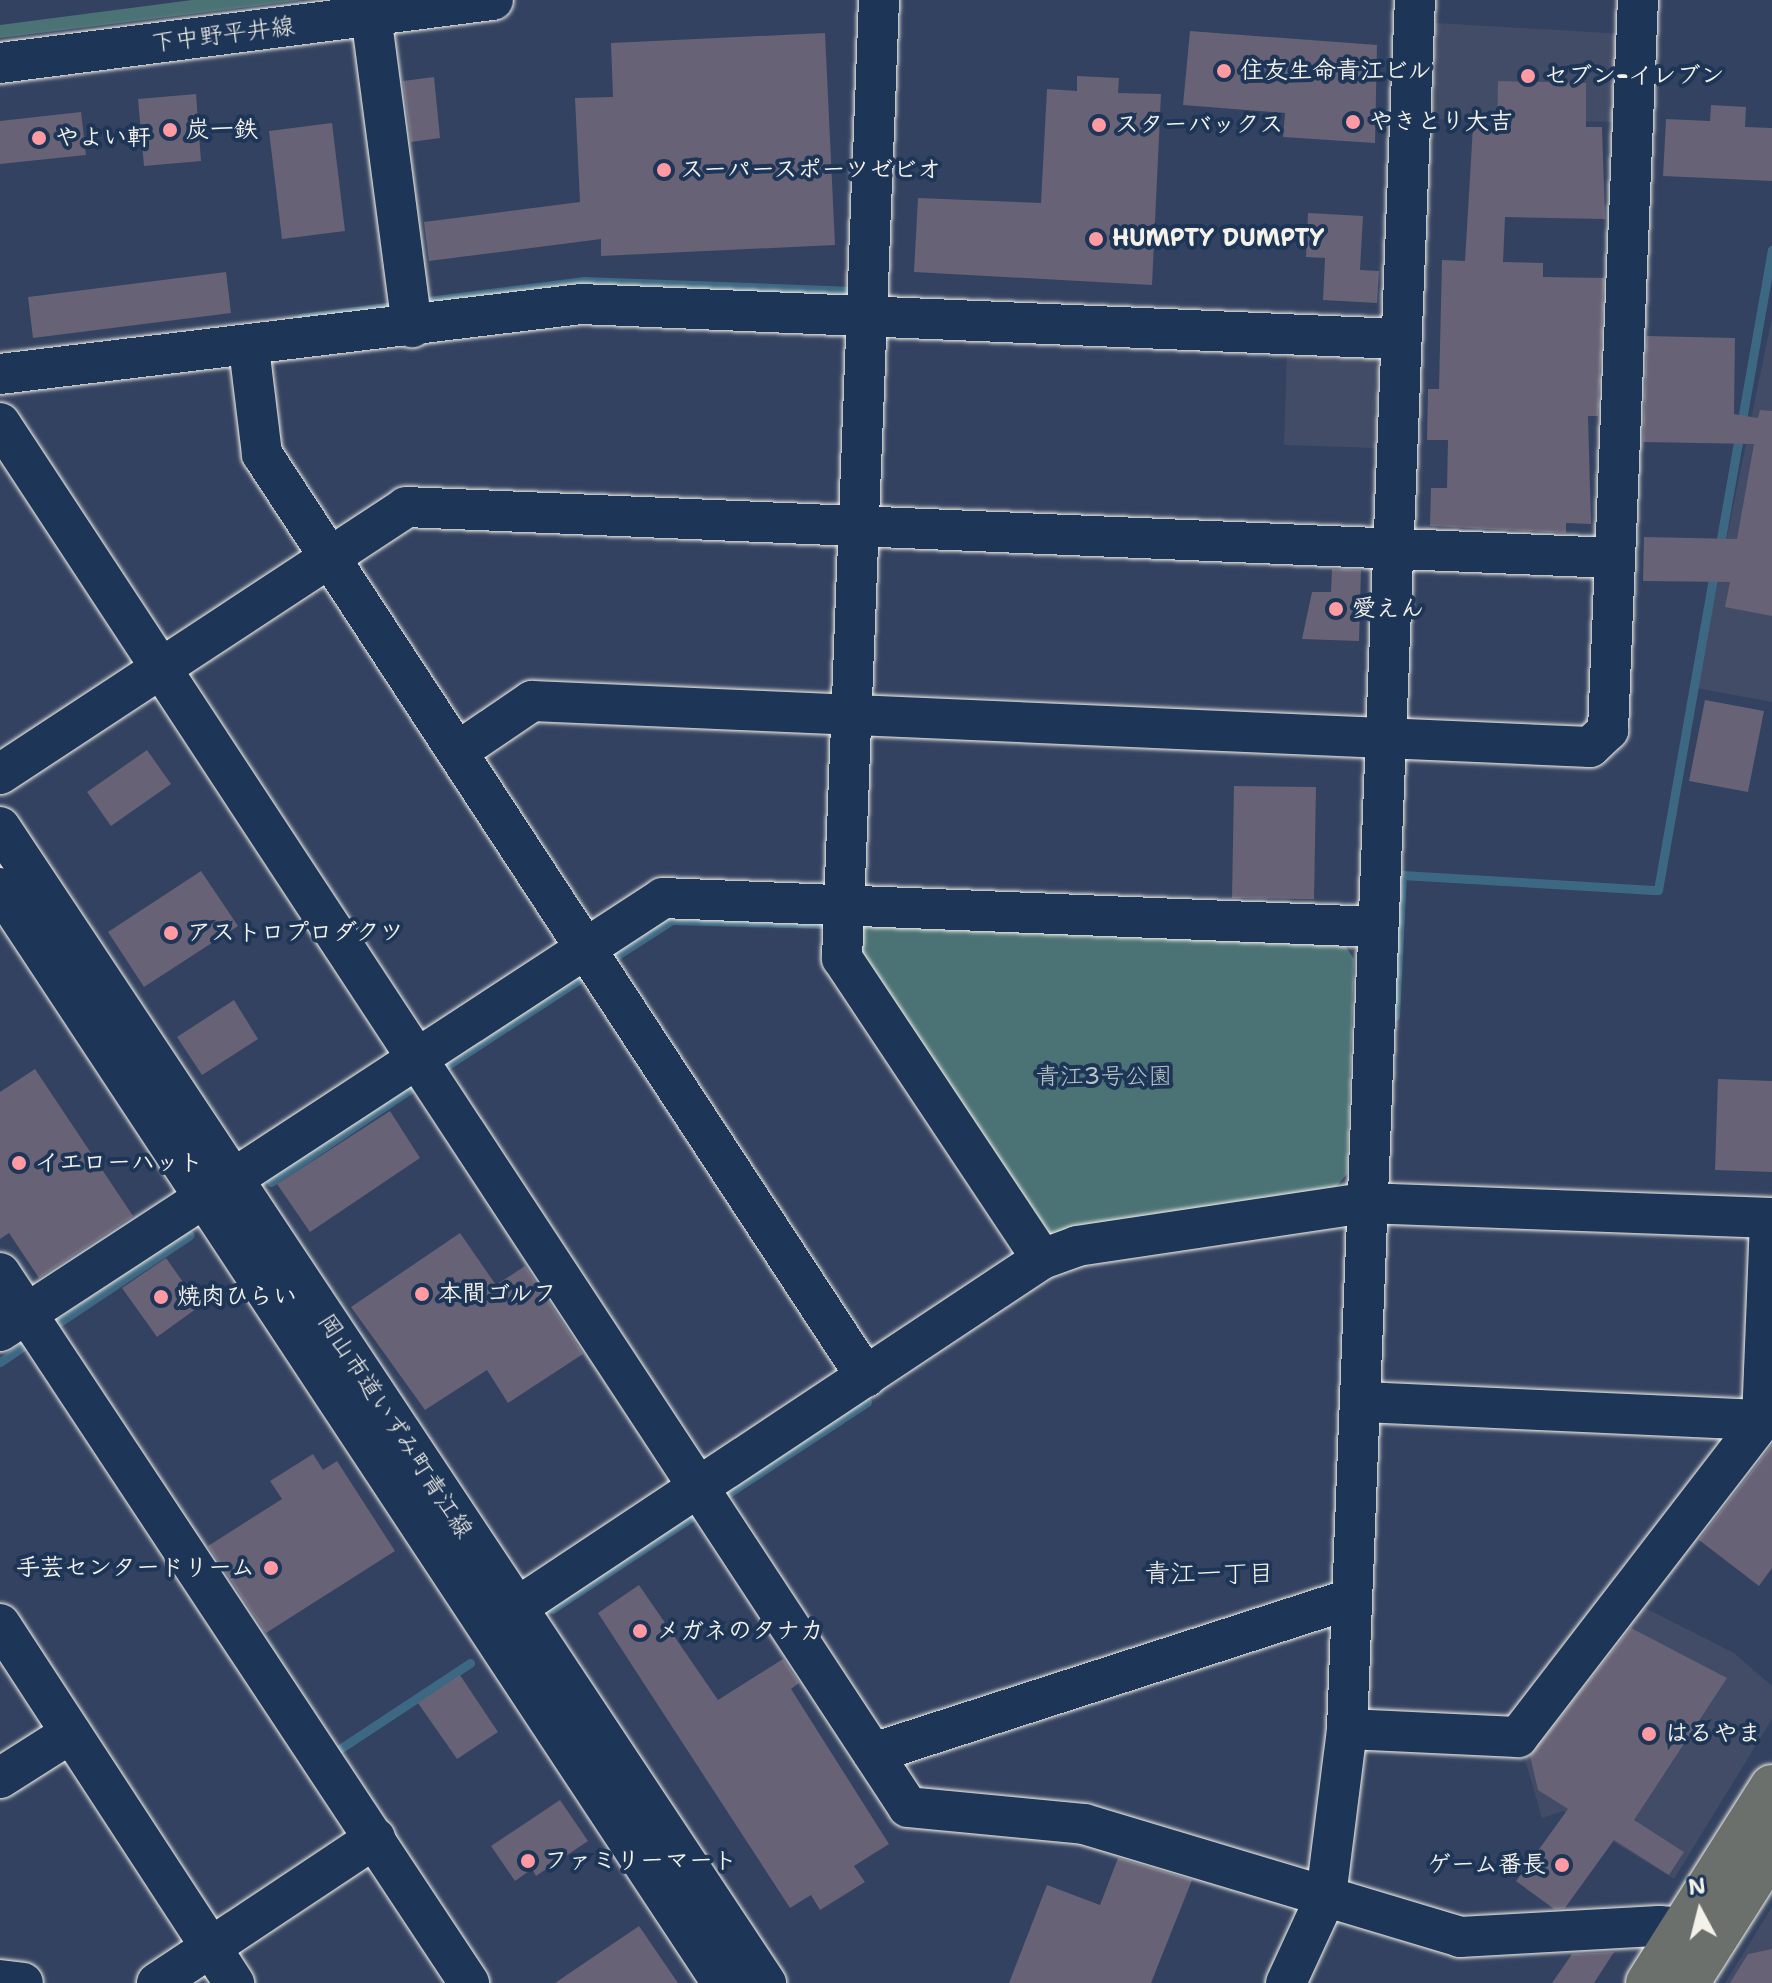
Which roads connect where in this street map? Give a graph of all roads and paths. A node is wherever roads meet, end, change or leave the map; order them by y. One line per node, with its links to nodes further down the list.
1 (879, 0): 7 (street)
2 (1415, 0): 9 (street)
3 (1638, 0): 16 (street)
4 (467, 1): 5 (street, 下中野平井線)
5 (371, 15): 6 (street, 下中野平井線); 8 (street)
6 (0, 63)
7 (867, 299): 8 (street); 9 (street); 13 (street)
8 (410, 311): 10 (street)
9 (1400, 339): 14 (street)
10 (249, 348): 11 (street); 15 (street)
11 (0, 374)
12 (0, 423): 17 (street)
13 (860, 526): 14 (street); 15 (street); 18 (street)
14 (1393, 550): 16 (street); 19 (street)
15 (329, 555): 17 (street); 20 (street)
16 (1613, 558): 19 (street)
17 (164, 669): 21 (street); 27 (street)
18 (861, 717): 19 (street); 20 (street); 23 (street)
19 (1385, 741): 25 (street)
20 (457, 752): 26 (street)
21 (0, 774)
22 (0, 827): 28 (street, 岡山市道いずみ町青江線)
23 (844, 903): 25 (street); 26 (street); 31 (street)
24 (6, 910): 28 (street, 岡山市道いずみ町青江線)
25 (1376, 927): 29 (street)
26 (593, 962): 27 (street); 34 (street)
27 (426, 1070): 28 (street); 37 (street)
28 (218, 1188): 33 (street); 39 (street, 岡山市道いずみ町青江線)
29 (1364, 1203): 30 (street); 31 (street); 35 (street)
30 (1771, 1218): 36 (street)
31 (1042, 1259): 34 (street)
32 (0, 1273): 33 (street)
33 (26, 1329): 46 (street)
34 (858, 1381): 37 (street)
35 (1361, 1402): 36 (street); 38 (street)
36 (1762, 1420): 41 (street)
37 (706, 1497): 39 (street); 43 (street)
38 (1350, 1599): 41 (street); 43 (street)
39 (501, 1617): 55 (street, 岡山市道いずみ町青江線); 56 (street, 岡山市道いずみ町青江線)
40 (0, 1624): 42 (street)
41 (1347, 1729): 48 (street)
42 (71, 1733): 44 (street); 50 (street)
43 (873, 1753): 48 (street)
44 (0, 1778)
45 (1772, 1787): 47 (highway)
46 (375, 1838): 50 (street); 54 (street)
47 (1754, 1870): 49 (highway)
48 (1326, 1896): 49 (street); 57 (street)
49 (1703, 1929): 58 (highway); 59 (highway)
50 (220, 1962): 53 (street)
51 (0, 1980): 52 (street)
52 (23, 1983)
53 (157, 1983)
54 (469, 1983)
55 (722, 1983)
56 (766, 1983)
57 (1286, 1983)
58 (1648, 1983)
59 (1687, 1983)

